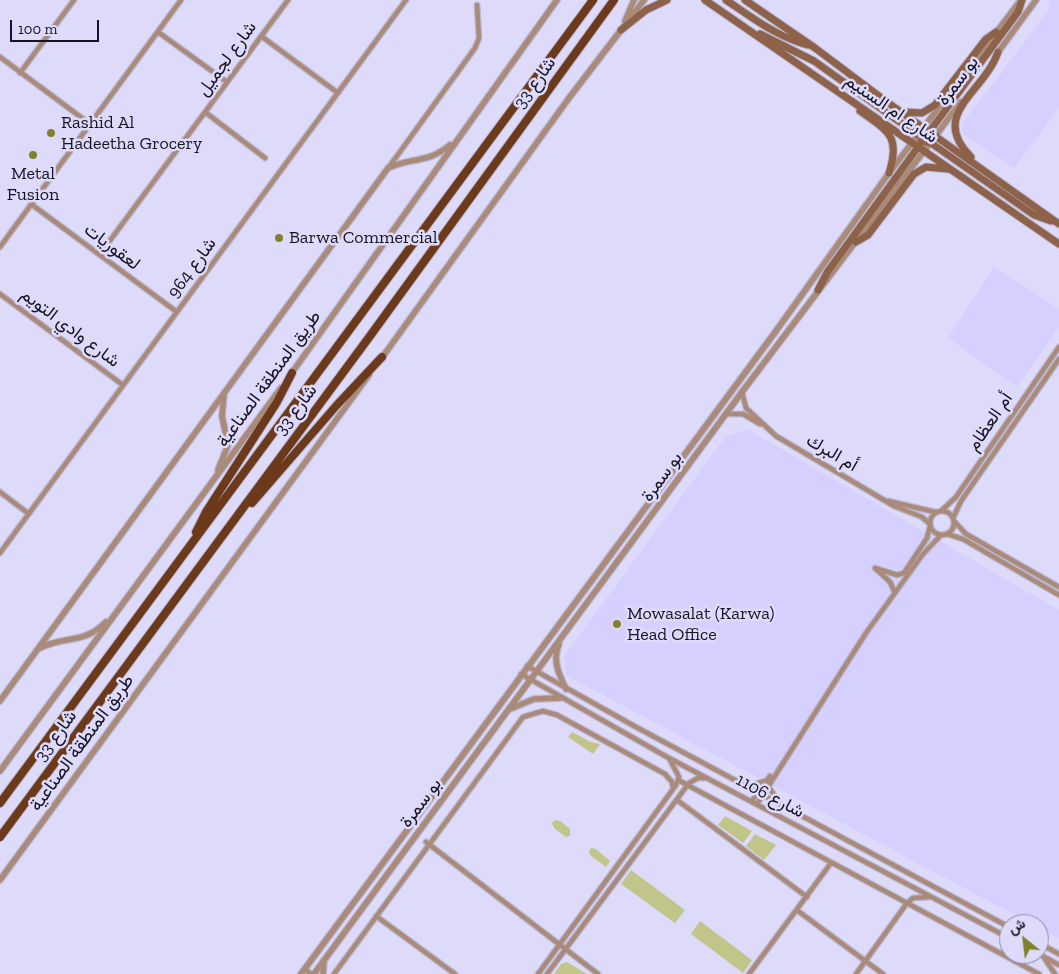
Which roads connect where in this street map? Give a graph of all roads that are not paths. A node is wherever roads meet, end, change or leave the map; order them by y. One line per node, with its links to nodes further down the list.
1 (181, 0): 20 (street)
2 (288, 0): 22 (street, شارع لجميل)
3 (406, 0): 28 (street, شارع 964)
4 (557, 0): 35 (street, طريق المنطقة الصناعية)
5 (593, 0): 71 (highway, شارع 33)
6 (614, 0): 69 (highway, شارع 33)
7 (634, 0): 19 (street)
8 (644, 0): 19 (street, شارع 33)
9 (667, 0): 19 (main road)
10 (701, 0): 16 (main road, شارع ام السنيم)
11 (726, 0): 23 (main road)
12 (1021, 0): 21 (street, بو سمرة); 34 (main road)
13 (1036, 0): 24 (street, بو سمرة)
14 (71, 1): 26 (street)
15 (746, 1): 23 (main road, شارع ام السنيم)
16 (707, 2): 18 (main road, شارع ام السنيم)
17 (477, 5): 37 (street, طريق المنطقة الصناعية)
18 (735, 21): 29 (main road, شارع ام السنيم); 34 (main road)
19 (621, 30): 51 (street, شارع 33)
20 (158, 32): 27 (street); 32 (street)
21 (996, 32): 30 (main road); 34 (street, بو سمرة)
22 (261, 36): 27 (street, شارع لجميل); 28 (street)
23 (815, 48): 30 (main road, شارع ام السنيم)
24 (998, 52): 33 (street, بو سمرة); 38 (main road)
25 (0, 58): 26 (street)
26 (20, 73): 32 (street)
27 (227, 82): 31 (street, شارع لجميل)
28 (338, 93): 49 (street, شارع 964)
29 (842, 93): 34 (main road, شارع ام السنيم); 40 (main road)
30 (887, 102): 34 (main road, شارع ام السنيم)
31 (205, 112): 36 (street); 46 (street, شارع لجميل)
32 (90, 124): 41 (street)
33 (936, 136): 34 (main road); 38 (main road, شارع ام السنيم)
34 (923, 139): 39 (main road, شارع ام السنيم); 40 (street, بو سمرة); 42 (main road); 43 (street, بو سمرة); 47 (main road)
35 (455, 141): 37 (street); 53 (street, طريق المنطقة الصناعية)
36 (265, 158)
37 (388, 168): 55 (street, طريق المنطقة الصناعية)
38 (981, 168): 42 (main road, شارع ام السنيم)
39 (952, 169): 43 (main road); 44 (main road, شارع ام السنيم)
40 (889, 173): 79 (street, بو سمرة)
41 (31, 204): 45 (street); 46 (street, لعقوريات)
42 (1058, 223)
43 (856, 242): 47 (street, بو سمرة)
44 (1059, 244)
45 (0, 246)
46 (100, 254): 49 (street, لعقوريات)
47 (818, 290): 56 (street, بو سمرة)
48 (0, 294): 54 (street, شارع وادي التويم)
49 (177, 312): 54 (street, شارع 964)
50 (1059, 346): 58 (street, أم العظام)
51 (382, 358): 69 (highway); 106 (street, طريق المنطقة الصناعية)
52 (1059, 359): 60 (street, أم العظام)
53 (292, 373): 61 (street, طريق المنطقة الصناعية); 71 (highway)
54 (123, 385): 66 (street, شارع 964)
55 (225, 390): 61 (street); 78 (street, طريق المنطقة الصناعية)
56 (742, 392): 57 (street, بو سمرة); 59 (street, أم البرك)
57 (727, 414): 59 (street, أم البرك); 77 (street, بو سمرة)
58 (1005, 424): 60 (street); 64 (street, أم العظام)
59 (763, 425): 63 (street, أم البرك)
60 (1011, 429): 67 (street, أم العظام)
61 (210, 486): 76 (street, طريق المنطقة الصناعية)
62 (0, 492): 66 (street)
63 (888, 501): 65 (street, أم البرك); 68 (street, أم البرك)
64 (941, 510): 65 (street); 67 (street)
65 (935, 512): 68 (street)
66 (29, 514): 72 (street, شارع 964)
67 (953, 519): 70 (street); 73 (street)
68 (929, 524): 70 (street); 74 (street)
69 (228, 528): 103 (highway, شارع 33)
70 (944, 535): 74 (street); 75 (street)
71 (192, 543): 101 (highway, شارع 33)
72 (0, 553)
73 (1059, 587)
74 (895, 593): 93 (street)
75 (1059, 595)
76 (120, 608): 78 (street); 90 (street, طريق المنطقة الصناعية)
77 (560, 640): 80 (street, بو سمرة); 84 (street)
78 (38, 649): 83 (street, طريق المنطقة الصناعية)
79 (527, 666): 80 (street, شارع 1106); 81 (street, بو سمرة)
80 (536, 672): 82 (street, بو سمرة); 84 (street, شارع 1106)
81 (521, 674): 82 (street, شارع 1106); 120 (street, بو سمرة)
82 (530, 680): 86 (street, شارع 1106); 88 (street, بو سمرة)
83 (12, 685): 85 (street); 87 (street, طريق المنطقة الصناعية)
84 (566, 689): 95 (street, شارع 1106)
85 (0, 694)
86 (560, 698): 88 (street); 89 (street, شارع 1106)
87 (0, 701)
88 (508, 710): 116 (street, بو سمرة)
89 (667, 757): 91 (street, شارع 1106); 92 (street)
90 (0, 771)
91 (708, 778): 94 (street); 99 (street, شارع 1106)
92 (678, 780): 94 (street); 96 (street)
93 (767, 783): 95 (street); 97 (street); 100 (street)
94 (687, 786): 98 (street); 105 (street)
95 (747, 786): 97 (street, شارع 1106)
96 (674, 788): 104 (street); 114 (street)
97 (760, 793): 99 (street); 100 (street, شارع 1106); 102 (street)
98 (677, 800): 107 (street); 115 (street)
99 (752, 801): 102 (street, شارع 1106)
100 (775, 801): 112 (street, شارع 1106)
101 (0, 803)
102 (757, 804): 108 (street, شارع 1106)
103 (0, 837)
104 (427, 844): 111 (street); 114 (street)
105 (832, 863): 107 (street); 109 (street)
106 (0, 880)
107 (807, 897): 110 (street)
108 (932, 897): 109 (street); 113 (street, شارع 1106)
109 (908, 903): 117 (street); 131 (street)
110 (798, 911): 117 (street); 128 (street)
111 (376, 916): 123 (street); 124 (street)
112 (999, 922)
113 (999, 933)
114 (559, 945): 115 (street); 125 (street)
115 (566, 950): 126 (street); 127 (street)
116 (324, 960): 121 (street, بو سمرة); 122 (street)
117 (865, 961): 129 (street); 130 (street)
118 (1048, 964): 132 (street)
119 (1059, 970): 132 (street)
120 (303, 972): 121 (street)
121 (312, 974)
122 (323, 974)
123 (334, 974)
124 (455, 974)
125 (538, 974)
126 (547, 974)
127 (598, 974)
128 (749, 974)
129 (856, 974)
130 (883, 974)
131 (1040, 974)
132 (1056, 974)

